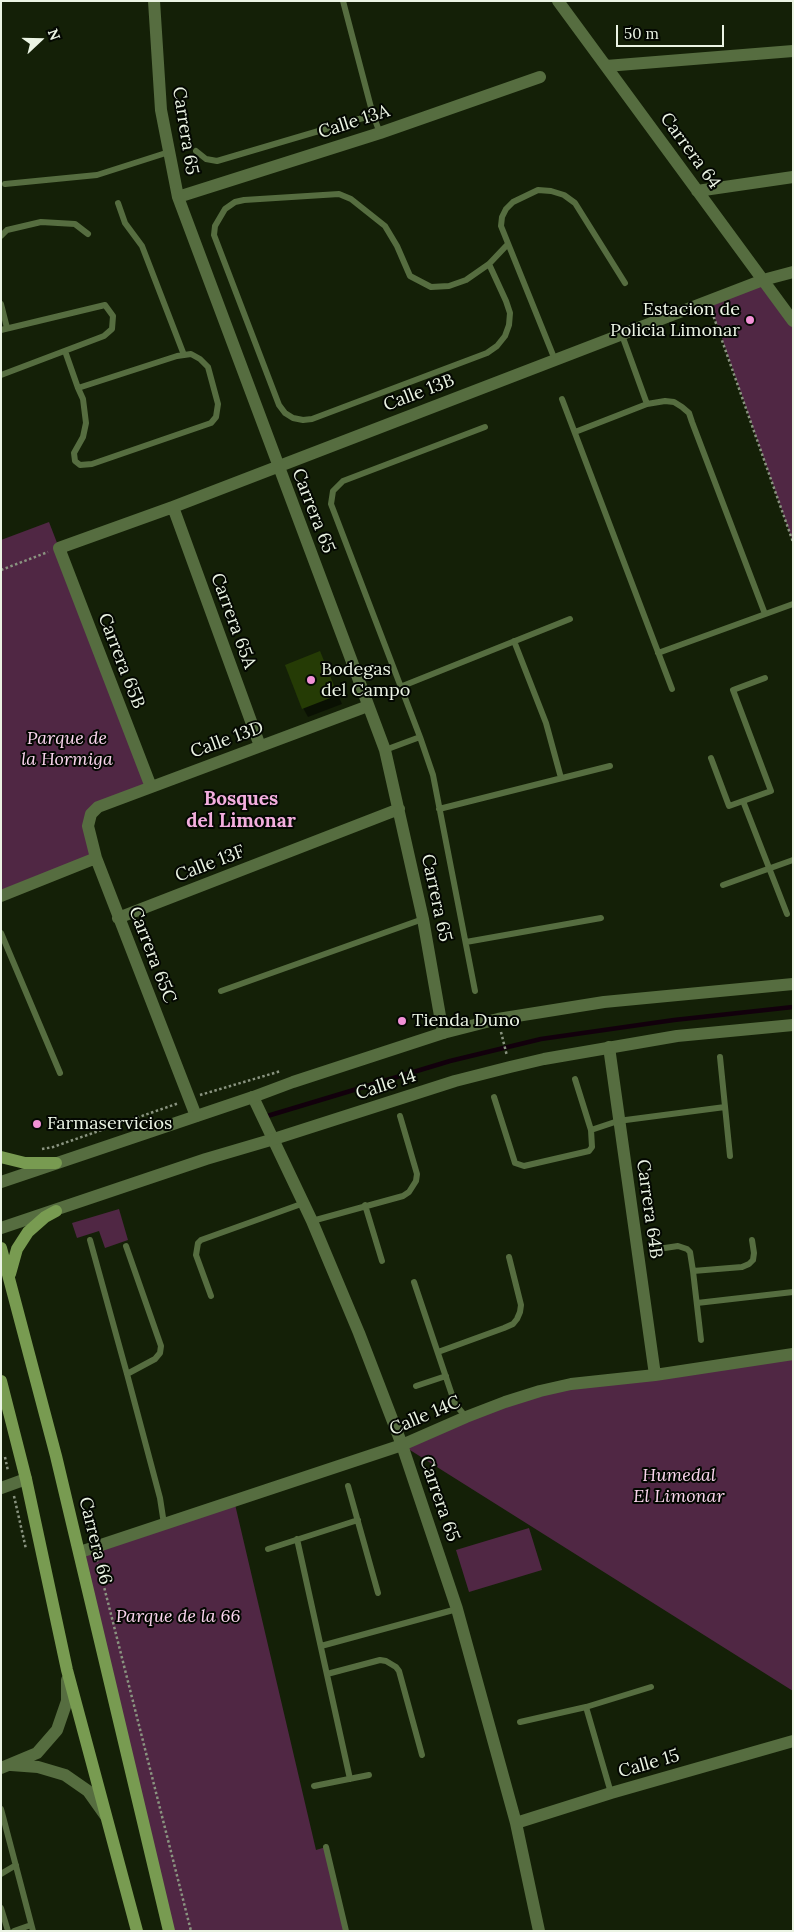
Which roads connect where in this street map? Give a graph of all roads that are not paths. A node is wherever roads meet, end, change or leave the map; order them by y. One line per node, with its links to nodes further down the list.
1 (154, 1): 10 (street, Carrera 65)
2 (343, 1): 7 (lane)
3 (558, 1): 5 (street, Carrera 64)
4 (793, 50): 5 (street)
5 (606, 66): 13 (street, Carrera 64)
6 (540, 77): 8 (street, Calle 13A)
7 (373, 115): 8 (lane); 9 (lane)
8 (380, 133): 14 (street, Calle 13A)
9 (196, 151)
10 (169, 152): 12 (lane); 14 (street, Carrera 65)
11 (793, 176): 13 (street)
12 (5, 184)
13 (697, 191): 21 (street, Carrera 64)
14 (178, 197): 36 (street, Carrera 65)
15 (118, 204): 28 (lane)
16 (88, 234): 17 (lane)
17 (1, 236)
18 (507, 245): 19 (lane); 22 (lane); 29 (lane)
19 (488, 264): 19 (lane)
20 (793, 272): 21 (street, Calle 13B)
21 (763, 280): 24 (street, Carrera 64); 26 (street, Calle 13B)
22 (625, 283)
23 (1, 304): 25 (lane)
24 (793, 321)
25 (4, 329): 27 (lane)
26 (622, 335): 29 (street, Calle 13B); 33 (lane)
27 (65, 351): 30 (lane); 31 (lane)
28 (184, 355): 31 (lane); 31 (lane)
29 (555, 360): 36 (street, Calle 13B)
30 (1, 375)
31 (78, 388)
32 (562, 399): 35 (lane)
33 (647, 404): 35 (lane); 40 (lane)
34 (485, 427): 45 (lane)
35 (575, 432): 43 (lane)
36 (278, 466): 37 (street, Calle 13B); 47 (street, Carrera 65)
37 (173, 507): 38 (street, Calle 13B); 49 (street, Carrera 65A)
38 (59, 548): 54 (street, Carrera 65B)
39 (793, 604): 40 (lane)
40 (765, 614): 43 (lane)
41 (570, 619): 42 (lane)
42 (514, 641): 45 (lane); 53 (lane)
43 (658, 653): 46 (lane)
44 (765, 678): 55 (lane)
45 (400, 687): 48 (lane)
46 (672, 688)
47 (368, 706): 49 (street, Calle 13D); 50 (street, Carrera 65)
48 (420, 737): 50 (lane); 58 (lane)
49 (260, 746): 54 (street, Calle 13D)
50 (385, 750): 57 (street, Carrera 65)
51 (711, 758): 55 (lane)
52 (610, 766): 53 (lane)
53 (561, 778): 58 (lane)
54 (151, 787): 56 (street, Calle 13D)
55 (743, 801): 61 (lane)
56 (98, 807): 59 (street, Carrera 65C)
57 (399, 809): 65 (street, Calle 13F); 67 (street, Carrera 65)
58 (439, 809): 69 (lane)
59 (96, 858): 63 (street); 65 (street, Carrera 65C)
60 (793, 860): 61 (lane)
61 (768, 868): 62 (lane); 64 (lane)
62 (723, 885)
63 (1, 896)
64 (787, 914)
65 (118, 918): 82 (street, Carrera 65C)
66 (601, 918): 69 (lane)
67 (423, 919): 71 (lane); 74 (street, Carrera 65)
68 (1, 933): 77 (lane)
69 (466, 942): 72 (lane)
70 (793, 984): 74 (street, Calle 14)
71 (222, 991)
72 (475, 991)
73 (793, 1025): 75 (street, Calle 14)
74 (443, 1034): 79 (street, Calle 14)
75 (609, 1047): 84 (street, Carrera 64B); 86 (street, Calle 14)
76 (720, 1057): 81 (lane)
77 (60, 1073)
78 (575, 1079): 85 (lane)
79 (253, 1097): 82 (street, Calle 14); 86 (street, Carrera 65)
80 (494, 1098): 85 (lane)
81 (725, 1107): 84 (lane); 88 (lane)
82 (196, 1116): 89 (street, Calle 14)
83 (400, 1116): 92 (lane)
84 (618, 1121): 85 (lane); 113 (street, Carrera 64B)
85 (591, 1130)
86 (274, 1139): 91 (street, Carrera 65); 93 (street, Calle 14)
87 (1, 1156): 89 (main road)
88 (730, 1156)
89 (56, 1163): 90 (street, Calle 14)
90 (1, 1182)
91 (304, 1203): 94 (street, Carrera 65); 107 (lane)
92 (365, 1205): 94 (lane); 102 (lane)
93 (56, 1211): 95 (street, Calle 14); 104 (main road)
94 (312, 1221): 119 (street, Carrera 65)
95 (1, 1228)
96 (90, 1240): 112 (lane)
97 (752, 1240): 103 (lane)
98 (126, 1246): 112 (lane)
99 (1, 1248): 104 (main road, Carrera 66)
100 (658, 1249): 103 (lane)
101 (509, 1257): 110 (lane)
102 (382, 1261)
103 (694, 1271): 108 (lane)
104 (10, 1282): 127 (main road, Carrera 66)
105 (414, 1282): 110 (lane)
106 (793, 1292): 108 (lane)
107 (211, 1296)
108 (697, 1303): 109 (lane)
109 (701, 1340)
110 (438, 1352): 114 (lane)
111 (793, 1354): 113 (street, Calle 14C)
112 (128, 1374): 124 (lane)
113 (656, 1375): 118 (street, Calle 14C)
114 (446, 1376): 116 (lane); 118 (lane)
115 (1, 1381): 117 (main road)
116 (416, 1386)
117 (5, 1411): 120 (main road)
118 (466, 1417): 119 (street, Calle 14C)
119 (402, 1445): 124 (street, Calle 14C); 129 (street, Carrera 65)
120 (26, 1479): 122 (street); 131 (main road)
121 (348, 1486): 123 (lane)
122 (1, 1488)
123 (358, 1520): 125 (lane); 128 (lane)
124 (164, 1524): 127 (street, Calle 14C)
125 (297, 1539): 126 (lane); 130 (lane)
126 (268, 1549)
127 (80, 1552): 154 (main road, Carrera 66)
128 (378, 1593)
129 (457, 1609): 130 (lane); 145 (street, Carrera 65)
130 (321, 1646): 132 (lane)
131 (68, 1670): 138 (street); 144 (main road)
132 (327, 1674): 137 (lane); 140 (lane)
133 (652, 1687): 134 (lane)
134 (586, 1707): 135 (lane); 142 (lane)
135 (520, 1722)
136 (793, 1741): 142 (street, Calle 15)
137 (422, 1755)
138 (5, 1766): 144 (street)
139 (369, 1775): 140 (lane)
140 (350, 1779): 141 (lane)
141 (314, 1786)
142 (611, 1793): 145 (street, Calle 15)
143 (1, 1809): 147 (lane)
144 (104, 1815): 153 (main road)
145 (516, 1823): 156 (street, Carrera 65)
146 (326, 1847): 155 (lane)
147 (16, 1865): 148 (lane); 150 (lane)
148 (1, 1874)
149 (1, 1908): 151 (lane)
150 (32, 1928): 152 (lane)
151 (8, 1931)
152 (14, 1931)
153 (137, 1931)
154 (169, 1931)
155 (346, 1931)
156 (539, 1931)

